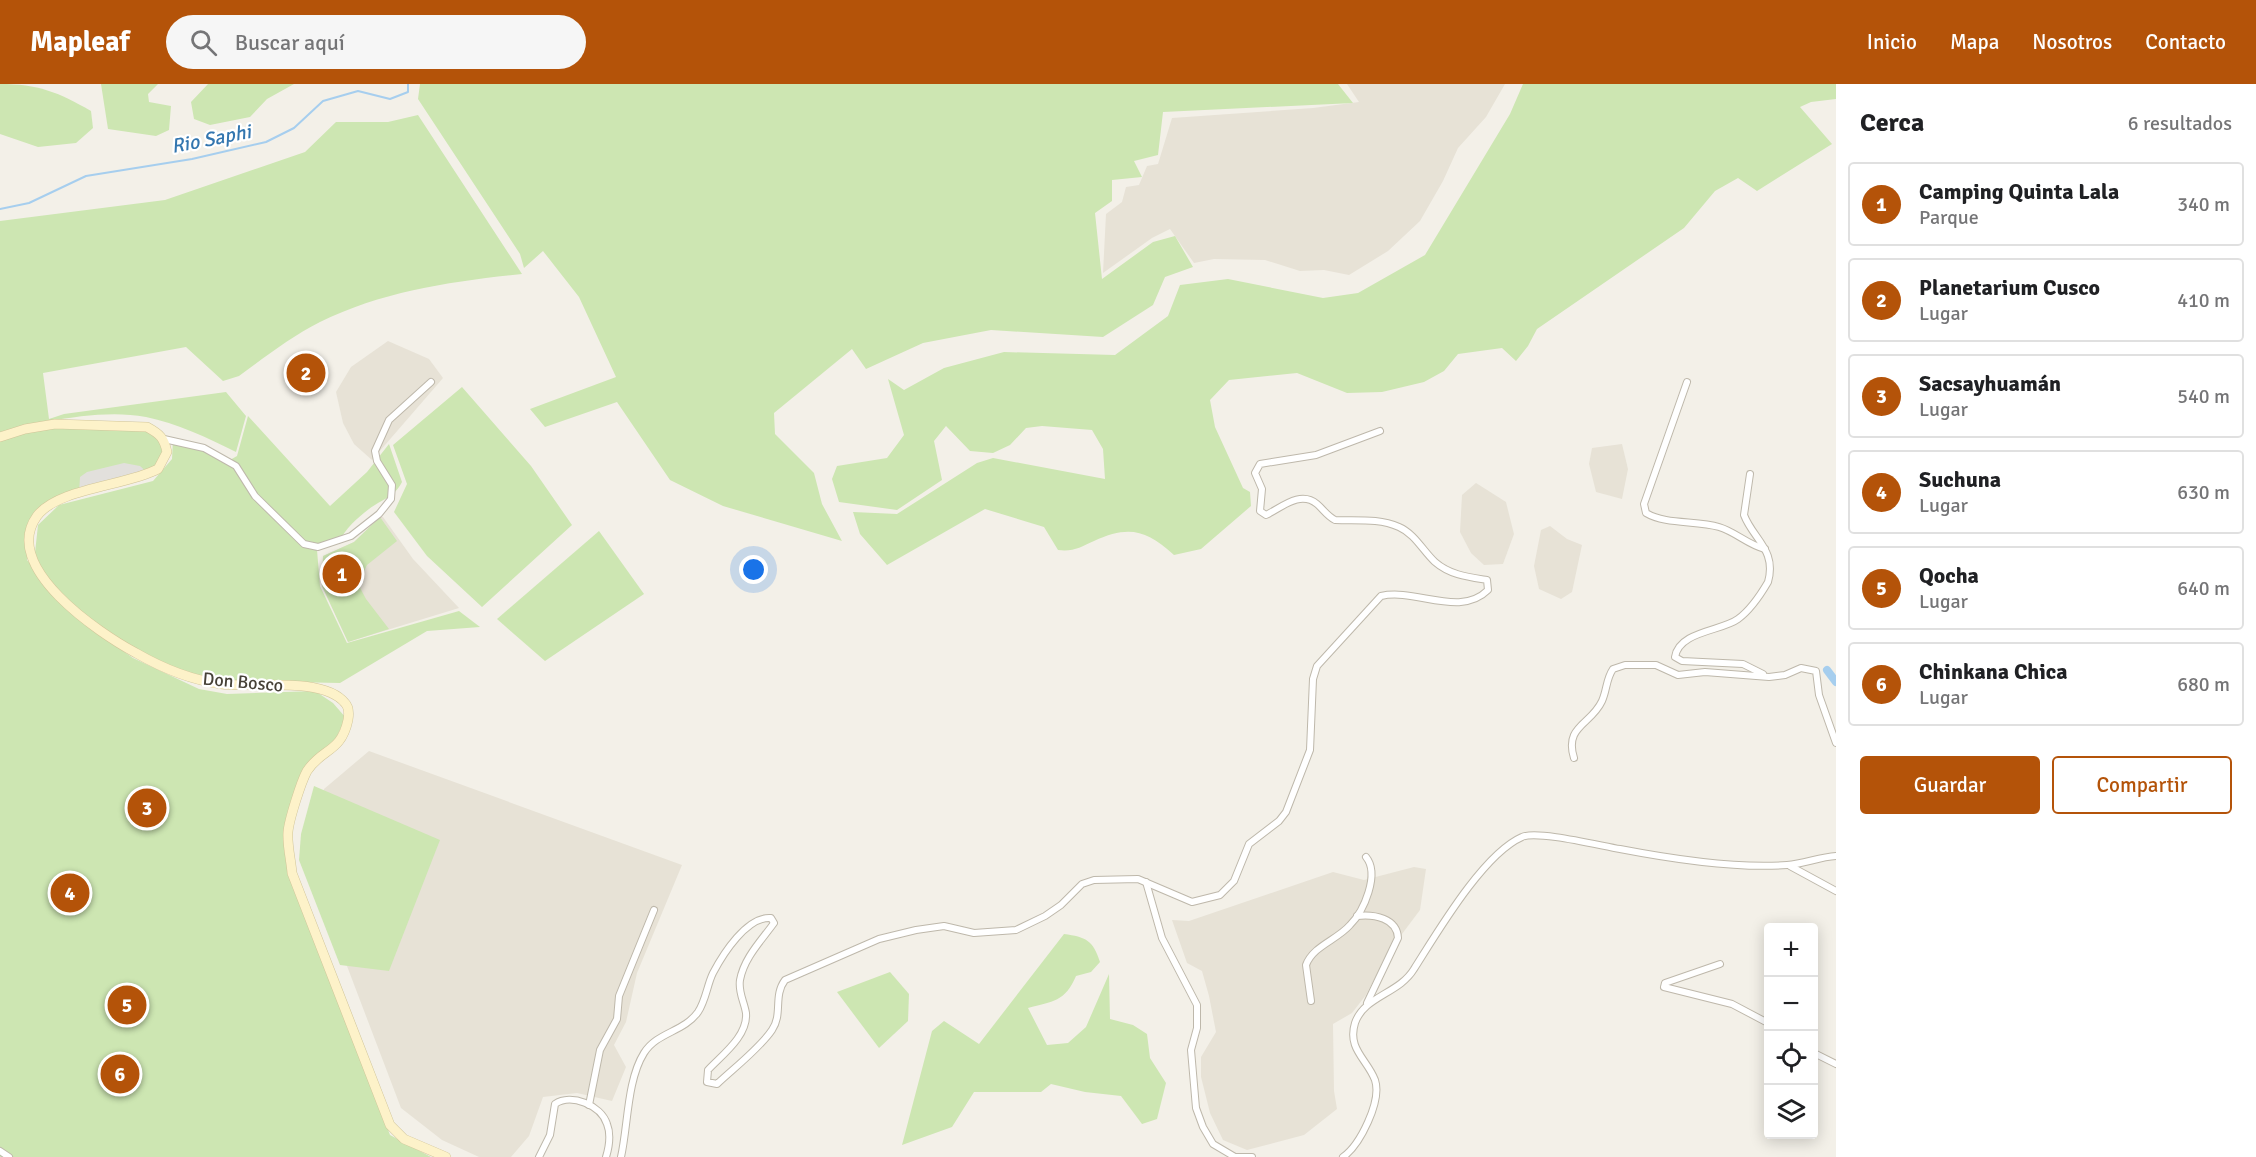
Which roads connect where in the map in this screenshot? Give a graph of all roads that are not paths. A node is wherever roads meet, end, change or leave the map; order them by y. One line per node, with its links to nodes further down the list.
1 (431, 382): 5 (street)
2 (1687, 382): 7 (street)
3 (1380, 431): 14 (street)
4 (0, 437): 5 (street)
5 (164, 439): 27 (street, Don Bosco)
6 (1750, 474): 7 (street)
7 (1765, 549): 8 (street)
8 (1769, 677): 9 (street); 10 (street)
9 (1836, 743)
10 (1574, 758)
11 (1836, 856): 13 (street)
12 (1366, 857): 17 (street)
13 (1790, 865): 15 (street); 20 (street)
14 (1146, 882): 30 (street); 31 (street)
15 (1836, 891)
16 (654, 910): 24 (street)
17 (1357, 916): 19 (street); 20 (street)
18 (1720, 963): 21 (street)
19 (1311, 1001)
20 (1367, 1004): 32 (street)
21 (1764, 1021)
22 (1818, 1055): 23 (street)
23 (1836, 1064)
24 (589, 1105): 28 (street); 29 (street)
25 (0, 1151): 26 (street)
26 (9, 1157)
27 (446, 1157)
28 (538, 1157)
29 (606, 1157)
30 (621, 1157)
31 (1252, 1157)
32 (1343, 1157)

